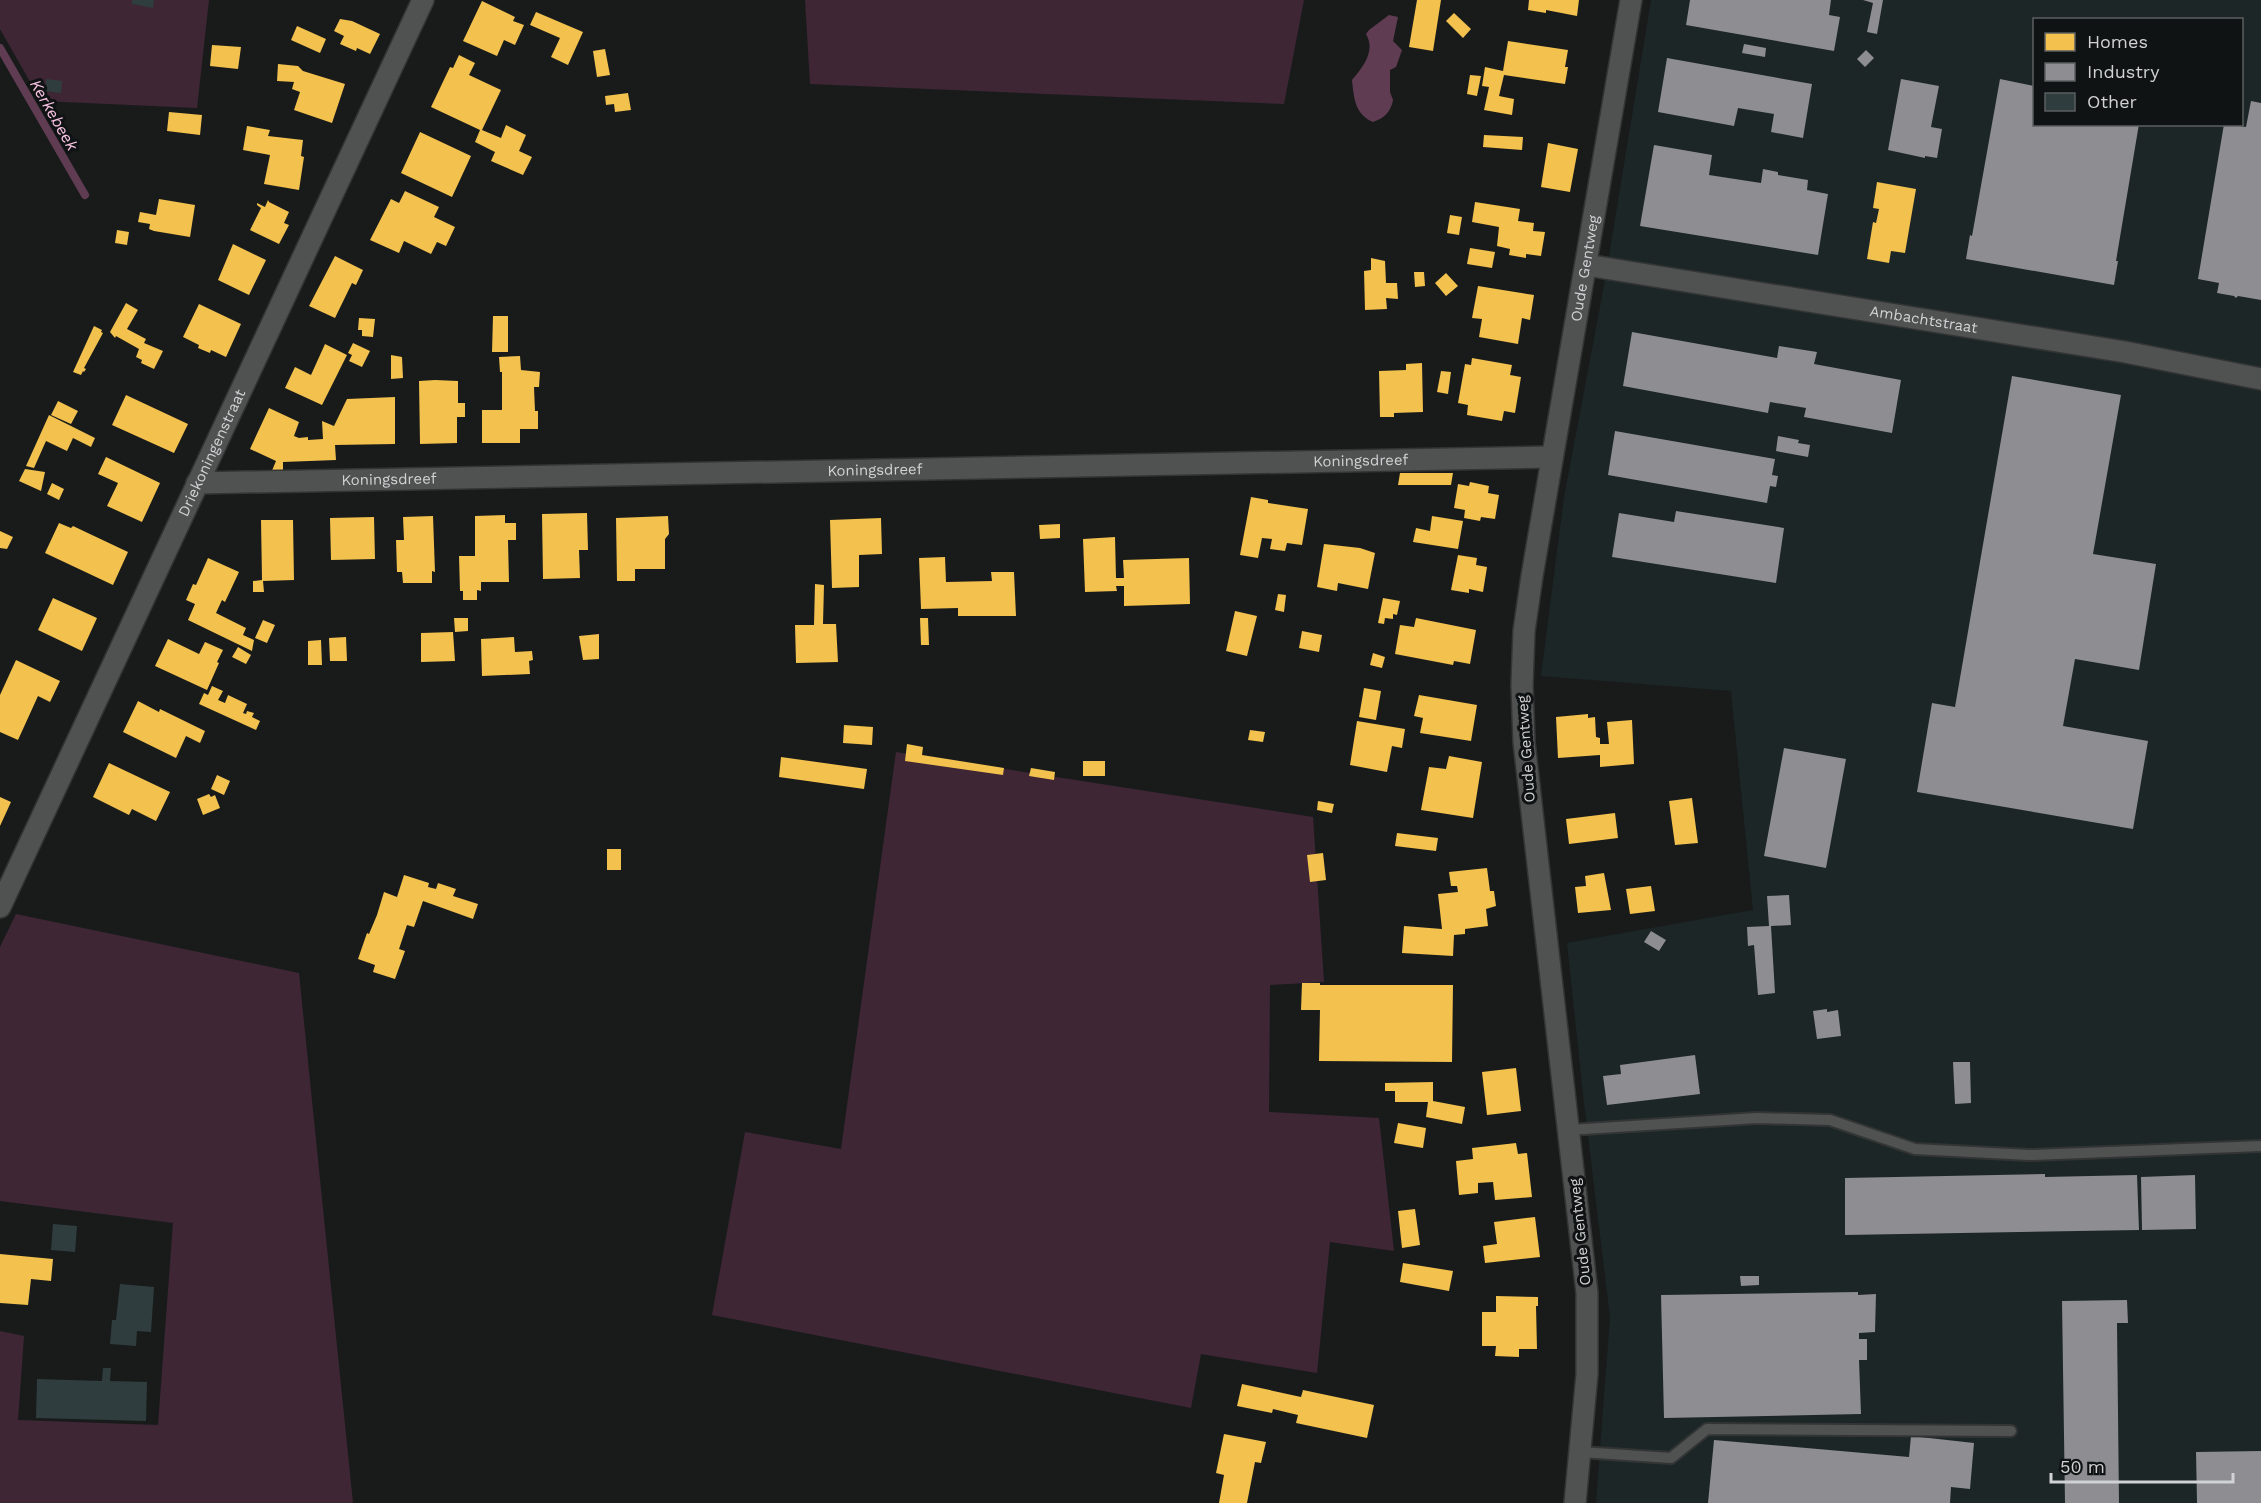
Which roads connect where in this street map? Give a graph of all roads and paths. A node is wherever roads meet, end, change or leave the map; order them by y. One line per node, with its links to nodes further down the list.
1 (423, 0): 6 (street, Driekoningenstraat)
2 (1631, 0): 3 (street, Oude Gentweg)
3 (1586, 265): 4 (street, Ambachtstraat); 5 (street, Oude Gentweg)
4 (2261, 379)
5 (1551, 457): 6 (street, Koningsdreef); 8 (street, Oude Gentweg)
6 (197, 483): 7 (street, Driekoningenstraat)
7 (0, 907)
8 (1569, 1130): 9 (lane); 11 (street, Oude Gentweg)
9 (2261, 1146)
10 (2011, 1431): 11 (lane)
11 (1580, 1452): 12 (street, Oude Gentweg)
12 (1575, 1503)

